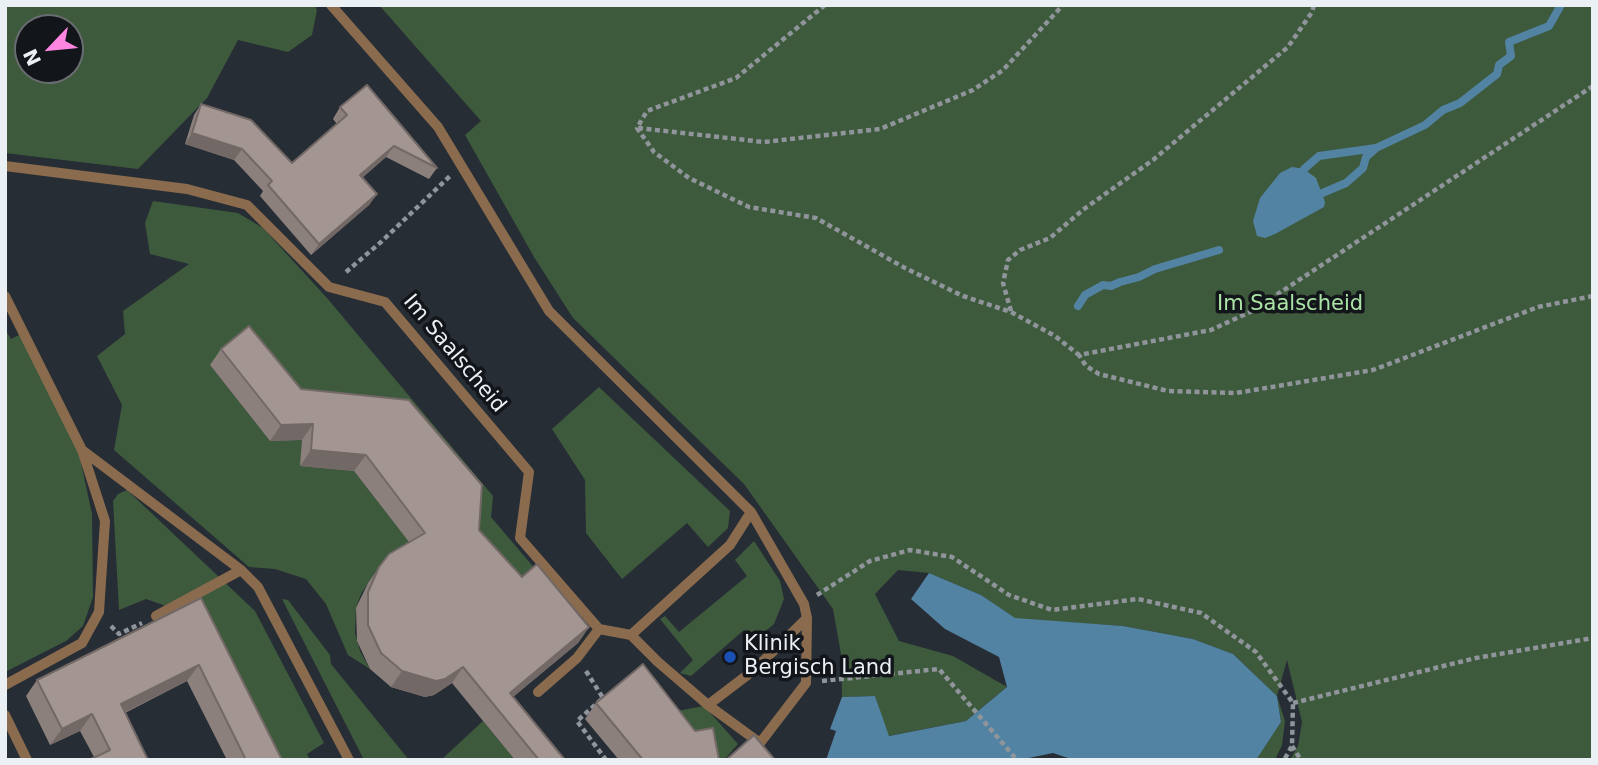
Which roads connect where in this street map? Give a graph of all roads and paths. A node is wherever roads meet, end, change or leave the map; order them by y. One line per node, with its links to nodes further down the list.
1 (331, 5): 7 (lane)
2 (825, 5): 6 (path)
3 (1063, 5): 6 (path)
4 (1314, 5): 12 (path)
5 (1593, 86): 13 (path)
6 (637, 128): 12 (path)
7 (461, 165): 9 (path); 15 (lane)
8 (5, 166): 20 (lane, Im Saalscheid)
9 (364, 256)
10 (5, 296): 14 (lane)
11 (1593, 296): 13 (path)
12 (1011, 312): 13 (path)
13 (1079, 355)
14 (82, 450): 16 (lane); 26 (lane)
15 (751, 512): 17 (lane); 22 (lane)
16 (241, 570): 18 (lane); 33 (lane)
17 (804, 604): 19 (lane); 28 (path)
18 (156, 617): 21 (path)
19 (807, 618): 25 (lane); 29 (lane)
20 (599, 629): 22 (lane); 24 (lane)
21 (118, 634)
22 (631, 635): 29 (lane)
23 (1593, 638): 28 (path)
24 (577, 658): 27 (lane); 34 (path)
25 (806, 683): 29 (lane); 35 (path)
26 (5, 685)
27 (538, 692)
28 (1293, 703): 31 (path)
29 (708, 705)
30 (5, 715): 32 (lane)
31 (1292, 746): 36 (path); 37 (path)
32 (27, 760)
33 (349, 760)
34 (606, 760)
35 (1017, 760)
36 (1284, 760)
37 (1301, 760)

